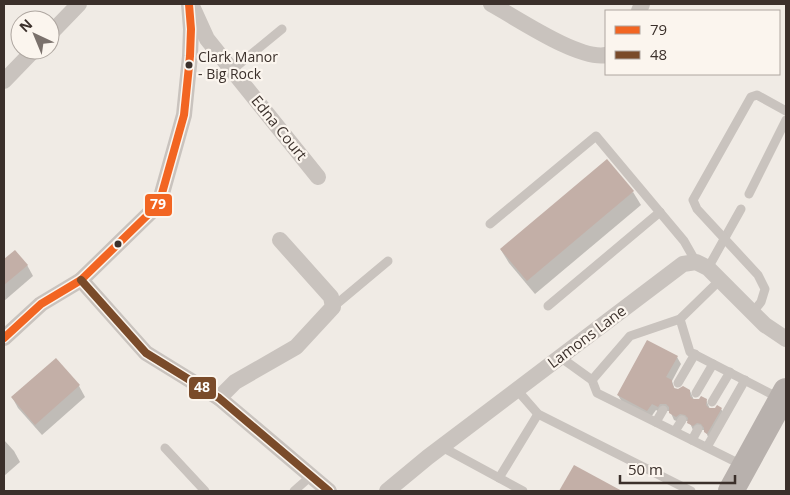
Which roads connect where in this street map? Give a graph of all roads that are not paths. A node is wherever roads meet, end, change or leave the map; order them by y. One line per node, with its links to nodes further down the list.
1 (79, 4): 4 (street)
2 (190, 4): 8 (street, Edna Court); 21 (street)
3 (491, 4): 6 (street)
4 (60, 24)
5 (282, 29): 8 (lane)
6 (605, 55)
7 (24, 60): 9 (street)
8 (232, 70): 12 (street, Edna Court)
9 (4, 81)
10 (786, 111): 17 (lane)
11 (786, 120): 13 (lane)
12 (318, 177)
13 (748, 194)
14 (741, 209): 17 (lane)
15 (660, 212): 16 (lane); 20 (lane); 23 (lane)
16 (490, 224)
17 (725, 239): 20 (lane); 25 (lane)
18 (280, 240): 24 (street)
19 (388, 261): 24 (lane)
20 (702, 265): 22 (street); 30 (street, Lamons Lane)
21 (81, 280): 27 (street); 39 (street)
22 (720, 280): 25 (street); 26 (lane)
23 (548, 306)
24 (333, 307): 39 (street)
25 (752, 313): 28 (street)
26 (680, 319): 29 (lane); 33 (lane)
27 (4, 338)
28 (786, 339)
29 (695, 354): 31 (lane); 35 (lane)
30 (560, 357): 33 (lane); 36 (street, Lamons Lane)
31 (713, 364): 32 (lane); 37 (lane)
32 (730, 372): 34 (lane); 40 (lane)
33 (592, 380): 44 (lane)
34 (745, 380): 38 (lane); 49 (lane)
35 (678, 383)
36 (517, 390): 42 (lane); 48 (street, Lamons Lane)
37 (696, 393)
38 (784, 395): 51 (main road)
39 (220, 398): 52 (street)
40 (712, 402)
41 (663, 410): 44 (lane)
42 (538, 414): 53 (lane); 54 (lane)
43 (682, 420): 46 (lane)
44 (656, 422): 46 (lane)
45 (698, 429): 47 (lane)
46 (675, 431): 47 (lane)
47 (692, 440): 49 (lane)
48 (442, 447): 53 (lane); 58 (street, Lamons Lane)
49 (707, 447): 51 (lane)
50 (165, 448): 55 (lane)
51 (745, 466): 62 (main road)
52 (310, 476): 56 (lane); 57 (street)
53 (499, 478): 59 (lane)
54 (672, 482): 60 (lane); 61 (lane)
55 (205, 491)
56 (294, 491)
57 (329, 491)
58 (387, 491)
59 (523, 491)
60 (668, 491)
61 (691, 491)
62 (732, 491)

